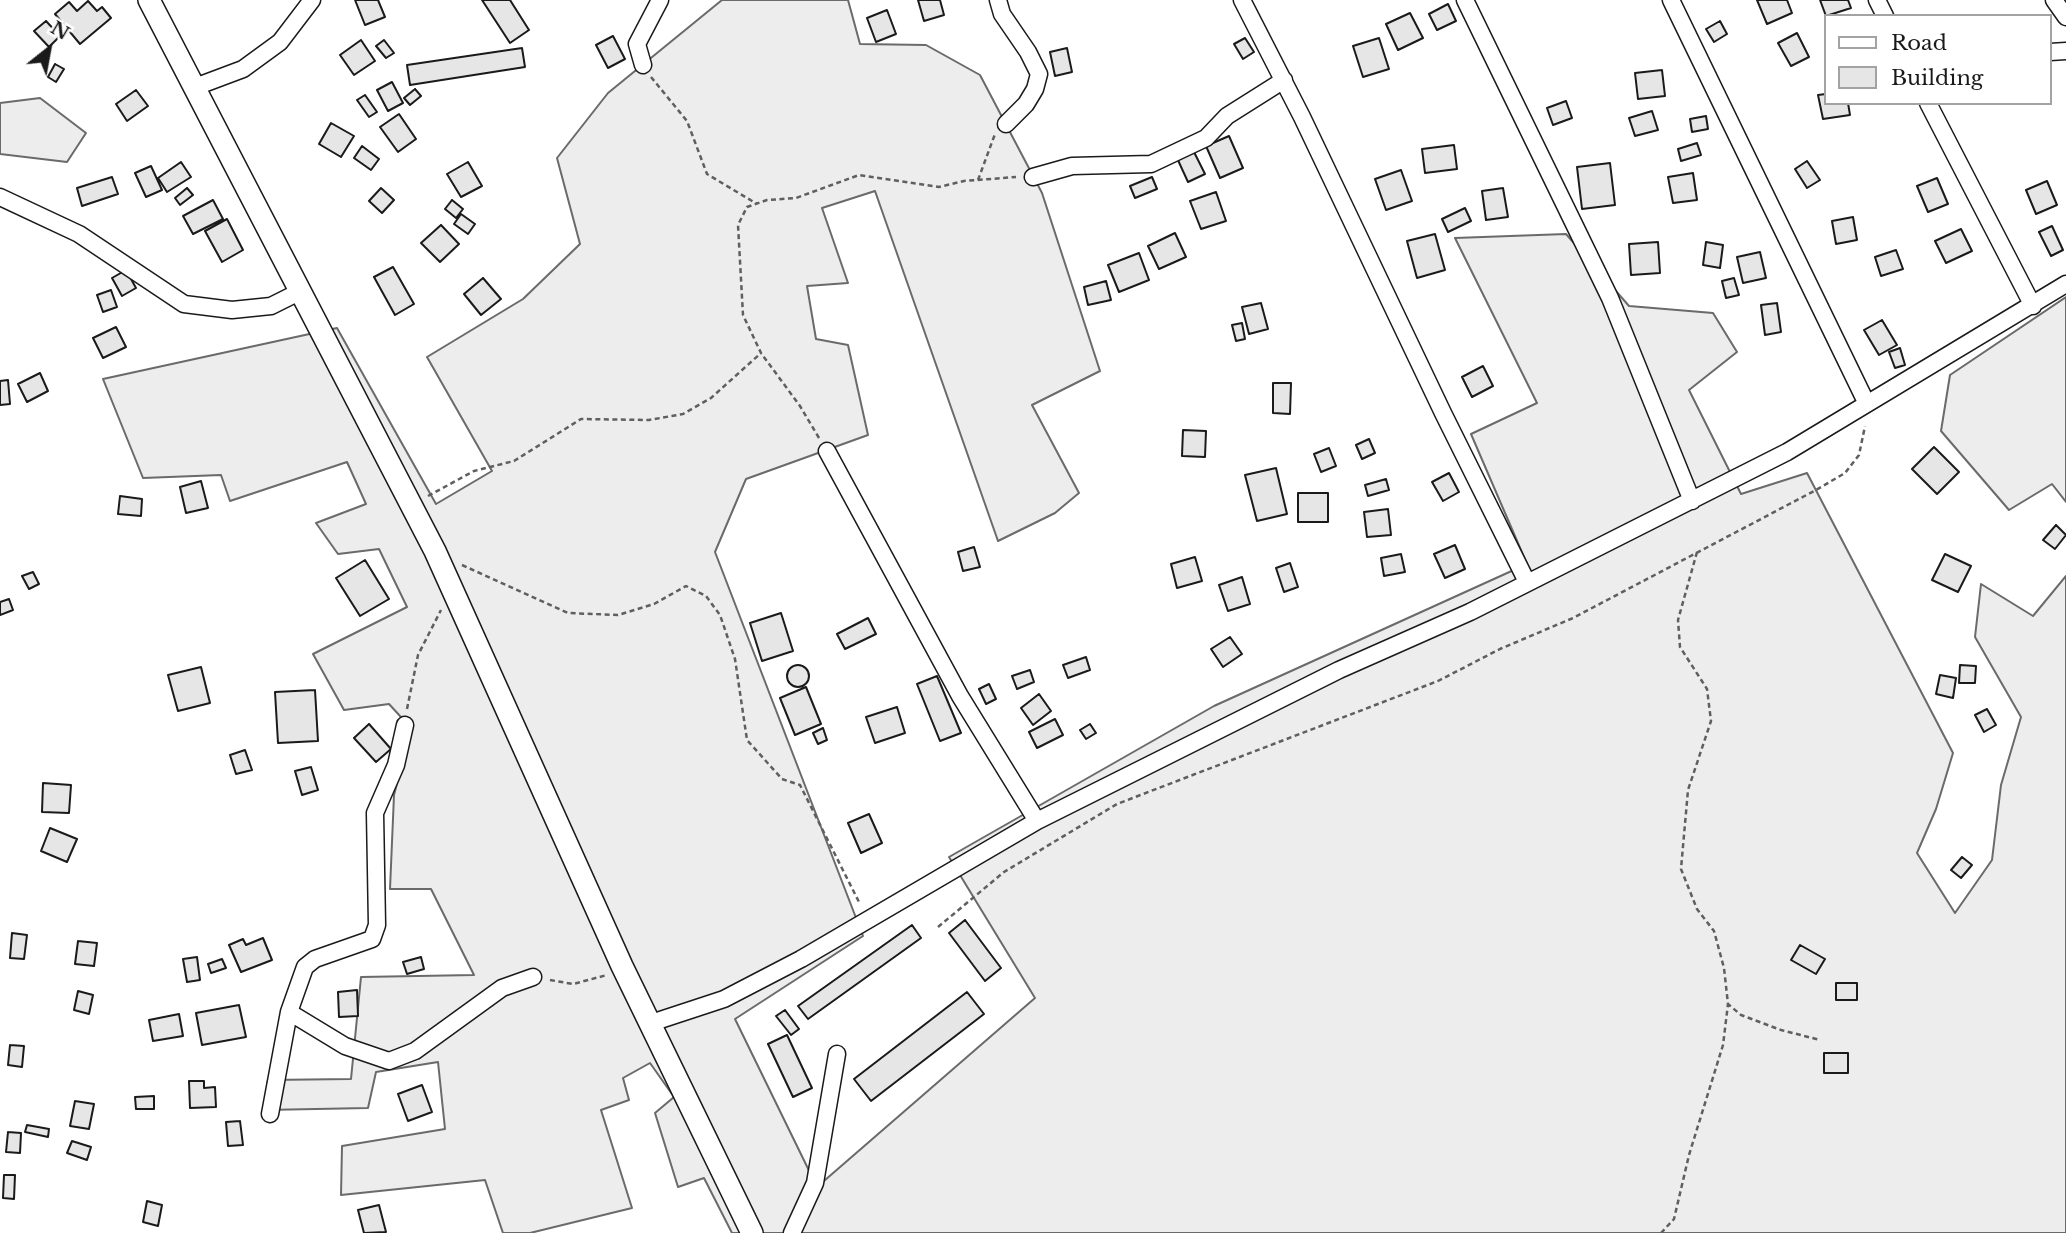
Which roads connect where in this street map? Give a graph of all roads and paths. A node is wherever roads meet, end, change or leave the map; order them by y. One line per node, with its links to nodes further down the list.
1 (149, 0): 12 (main road)
2 (312, 0): 12 (street)
3 (660, 0): 10 (street)
4 (998, 0): 14 (street)
5 (1242, 0): 11 (street)
6 (1465, 0): 25 (street)
7 (1671, 0): 23 (street)
8 (2054, 0): 9 (street)
9 (2066, 17)
10 (643, 65): 18 (path)
11 (1284, 80): 15 (street); 29 (street)
12 (195, 87): 20 (main road)
13 (1929, 105): 21 (street)
14 (1006, 124): 16 (path)
15 (1033, 177): 16 (path)
16 (978, 180): 18 (path)
17 (0, 197): 20 (street)
18 (757, 204): 22 (path)
19 (2066, 284): 21 (street)
20 (301, 291): 26 (main road)
21 (2033, 306): 23 (street)
22 (761, 353): 24 (path); 26 (path)
23 (1866, 402): 25 (street); 28 (path)
24 (827, 451): 32 (street)
25 (1692, 501): 29 (street)
26 (412, 505): 27 (main road)
27 (435, 551): 30 (main road); 33 (path)
28 (1698, 552): 34 (path); 37 (path)
29 (1527, 582): 32 (street)
30 (456, 596): 31 (path); 35 (main road)
31 (405, 725): 38 (street)
32 (1037, 821): 33 (street)
33 (868, 920): 39 (street)
34 (938, 927)
35 (622, 966): 36 (path); 39 (main road)
36 (533, 977): 38 (street)
37 (1728, 1004): 40 (path); 45 (path)
38 (289, 1012): 42 (street)
39 (651, 1023): 43 (main road)
40 (1820, 1040)
41 (837, 1054): 44 (street)
42 (270, 1114)
43 (752, 1233)
44 (792, 1233)
45 (1661, 1233)

